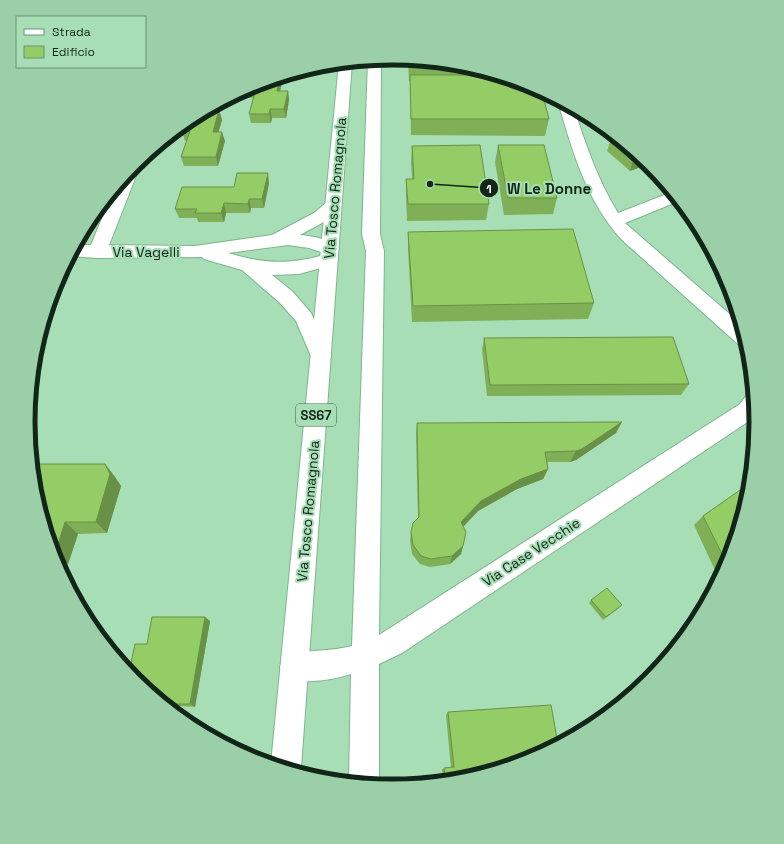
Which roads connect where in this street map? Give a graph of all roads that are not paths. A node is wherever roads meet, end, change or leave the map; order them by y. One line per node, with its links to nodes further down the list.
1 (375, 66): 17 (street)
2 (346, 68): 6 (street, Via Tosco Romagnola / SS67)
3 (569, 112): 7 (street)
4 (123, 189): 10 (street, Via Vagelli)
5 (669, 198): 7 (street)
6 (333, 206): 8 (street, Via Vagelli); 12 (street, Via Tosco Romagnola / SS67)
7 (614, 221): 14 (street)
8 (276, 240): 11 (street, Via Vagelli); 12 (street, Via Vagelli)
9 (79, 251): 10 (street, Via Vagelli)
10 (96, 252): 11 (street, Via Vagelli)
11 (195, 252): 13 (street, Via Vagelli)
12 (330, 254): 13 (street, Via Vagelli); 15 (street, Via Tosco Romagnola / SS67)
13 (248, 265): 15 (street, Via Vagelli)
14 (738, 333)
15 (321, 357): 18 (street, Via Tosco Romagnola / SS67)
16 (748, 409): 17 (street, Via Case Vecchie)
17 (365, 657): 18 (street, Via Case Vecchie); 20 (street)
18 (294, 667): 19 (street, Via Tosco Romagnola / SS67)
19 (286, 763)
20 (364, 778)

